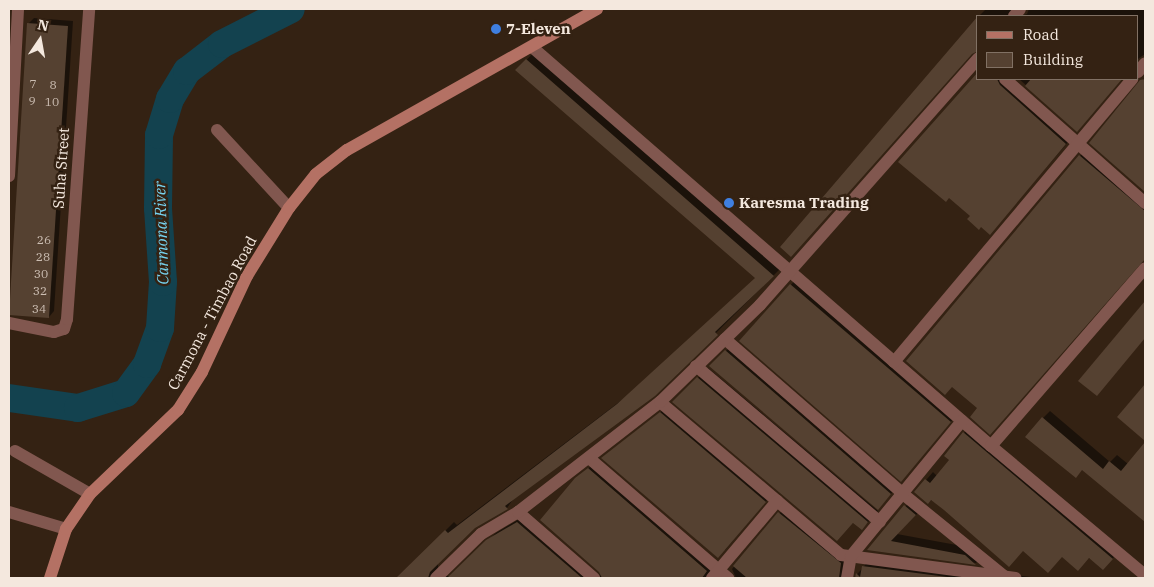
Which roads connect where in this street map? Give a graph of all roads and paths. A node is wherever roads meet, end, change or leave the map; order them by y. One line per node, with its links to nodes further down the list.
1 (18, 9): 10 (street)
2 (88, 9): 15 (street, Suha Street)
3 (597, 9): 4 (main road, Carmona - Timbao Road)
4 (532, 47): 12 (main road, Carmona - Timbao Road); 14 (street)
5 (976, 61): 14 (street)
6 (1006, 80): 9 (street)
7 (1131, 80): 9 (street)
8 (217, 130): 12 (street)
9 (1077, 144): 11 (street); 17 (street)
10 (9, 176)
11 (1145, 203)
12 (289, 208): 24 (main road, Carmona - Timbao Road)
13 (1145, 268): 21 (street)
14 (791, 269): 16 (street); 17 (street)
15 (9, 323)
16 (725, 339): 18 (street); 25 (street)
17 (894, 362): 20 (street)
18 (696, 366): 19 (street); 29 (street)
19 (660, 402): 23 (street); 26 (street)
20 (962, 421): 21 (street); 25 (street)
21 (991, 446): 32 (street)
22 (15, 451): 24 (street)
23 (589, 458): 28 (street); 33 (street)
24 (90, 494): 30 (main road, Carmona - Timbao Road)
25 (903, 494): 29 (street); 38 (street)
26 (777, 501): 31 (street); 33 (street)
27 (9, 512): 30 (street)
28 (518, 512): 36 (street); 37 (street)
29 (880, 522): 31 (street)
30 (66, 530): 35 (main road, Carmona - Timbao Road)
31 (851, 556): 34 (street); 38 (street)
32 (1139, 575)
33 (719, 576)
34 (851, 577)
35 (50, 578)
36 (436, 578)
37 (594, 578)
38 (1010, 578)

